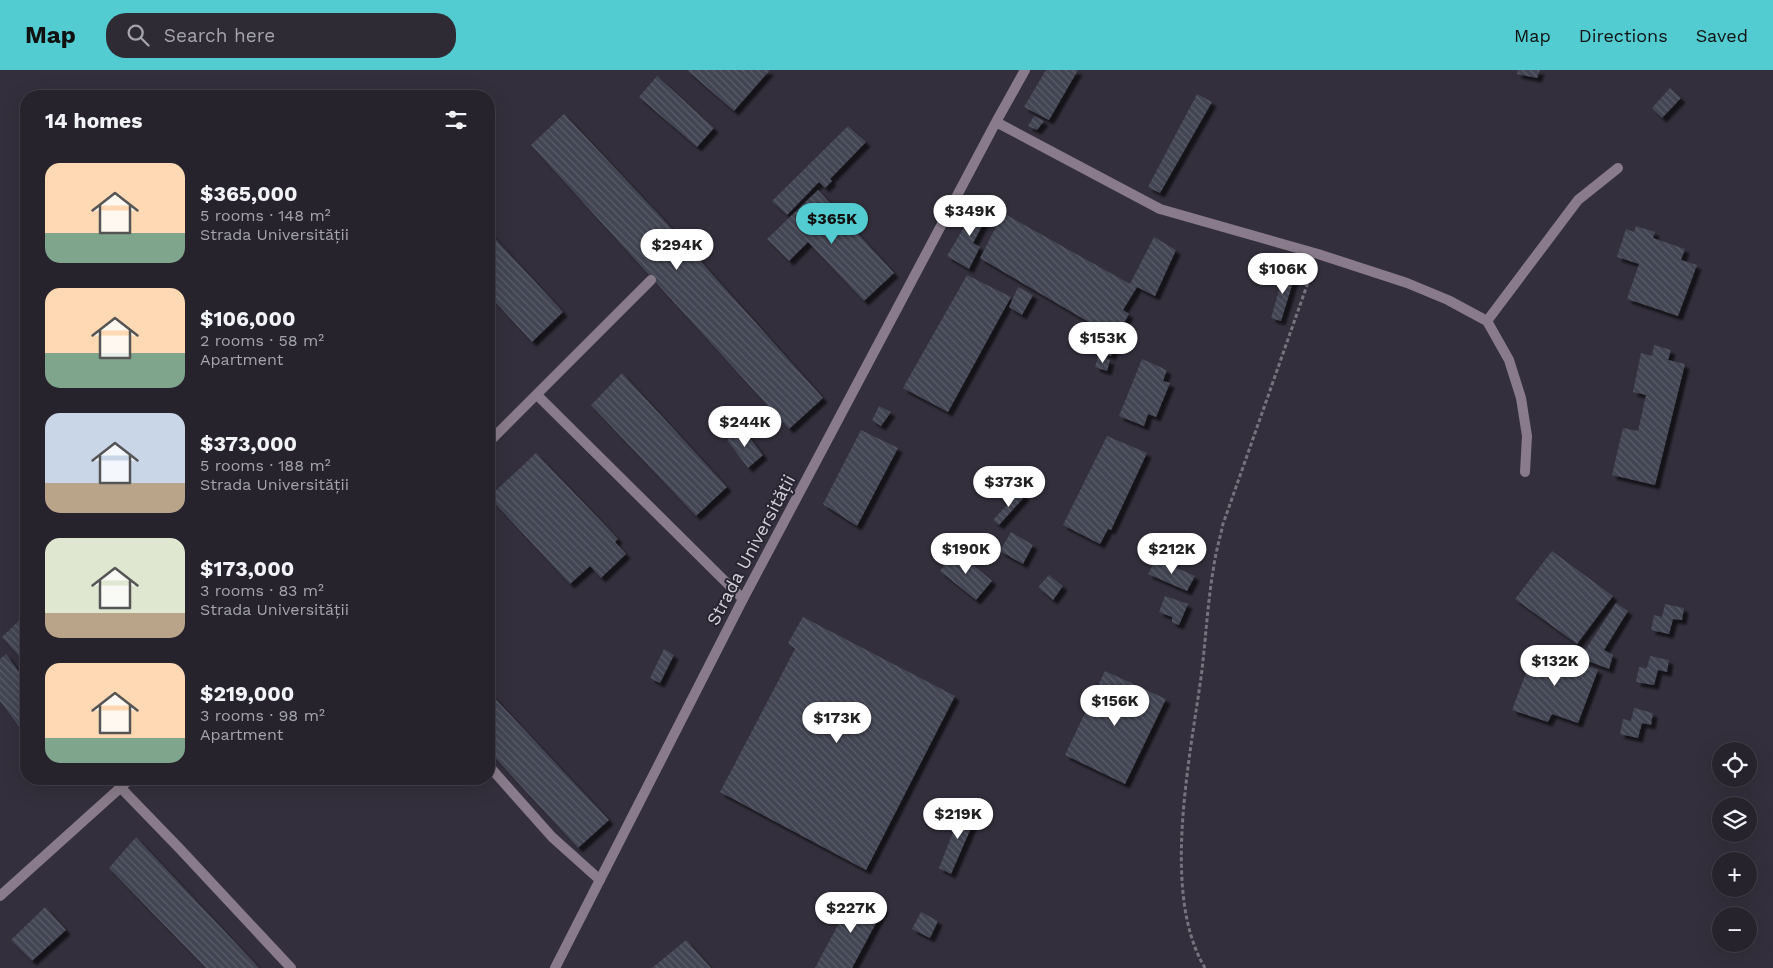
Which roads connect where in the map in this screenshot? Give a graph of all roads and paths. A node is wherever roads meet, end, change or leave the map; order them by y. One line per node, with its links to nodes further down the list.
1 (1026, 70): 2 (street, Strada Universității)
2 (996, 122): 4 (street); 10 (street, Strada Universității)
3 (1618, 168): 6 (street)
4 (1318, 254): 6 (street); 18 (path)
5 (651, 280): 7 (street)
6 (1487, 321): 9 (street)
7 (537, 395): 8 (street); 10 (street)
8 (495, 436)
9 (1525, 472)
10 (744, 599): 14 (street, Strada Universității)
11 (495, 773): 14 (street)
12 (122, 785): 13 (street)
13 (120, 787): 15 (street); 16 (street)
14 (600, 880): 17 (street, Strada Universității)
15 (0, 896)
16 (292, 968)
17 (555, 968)
18 (1205, 968)

